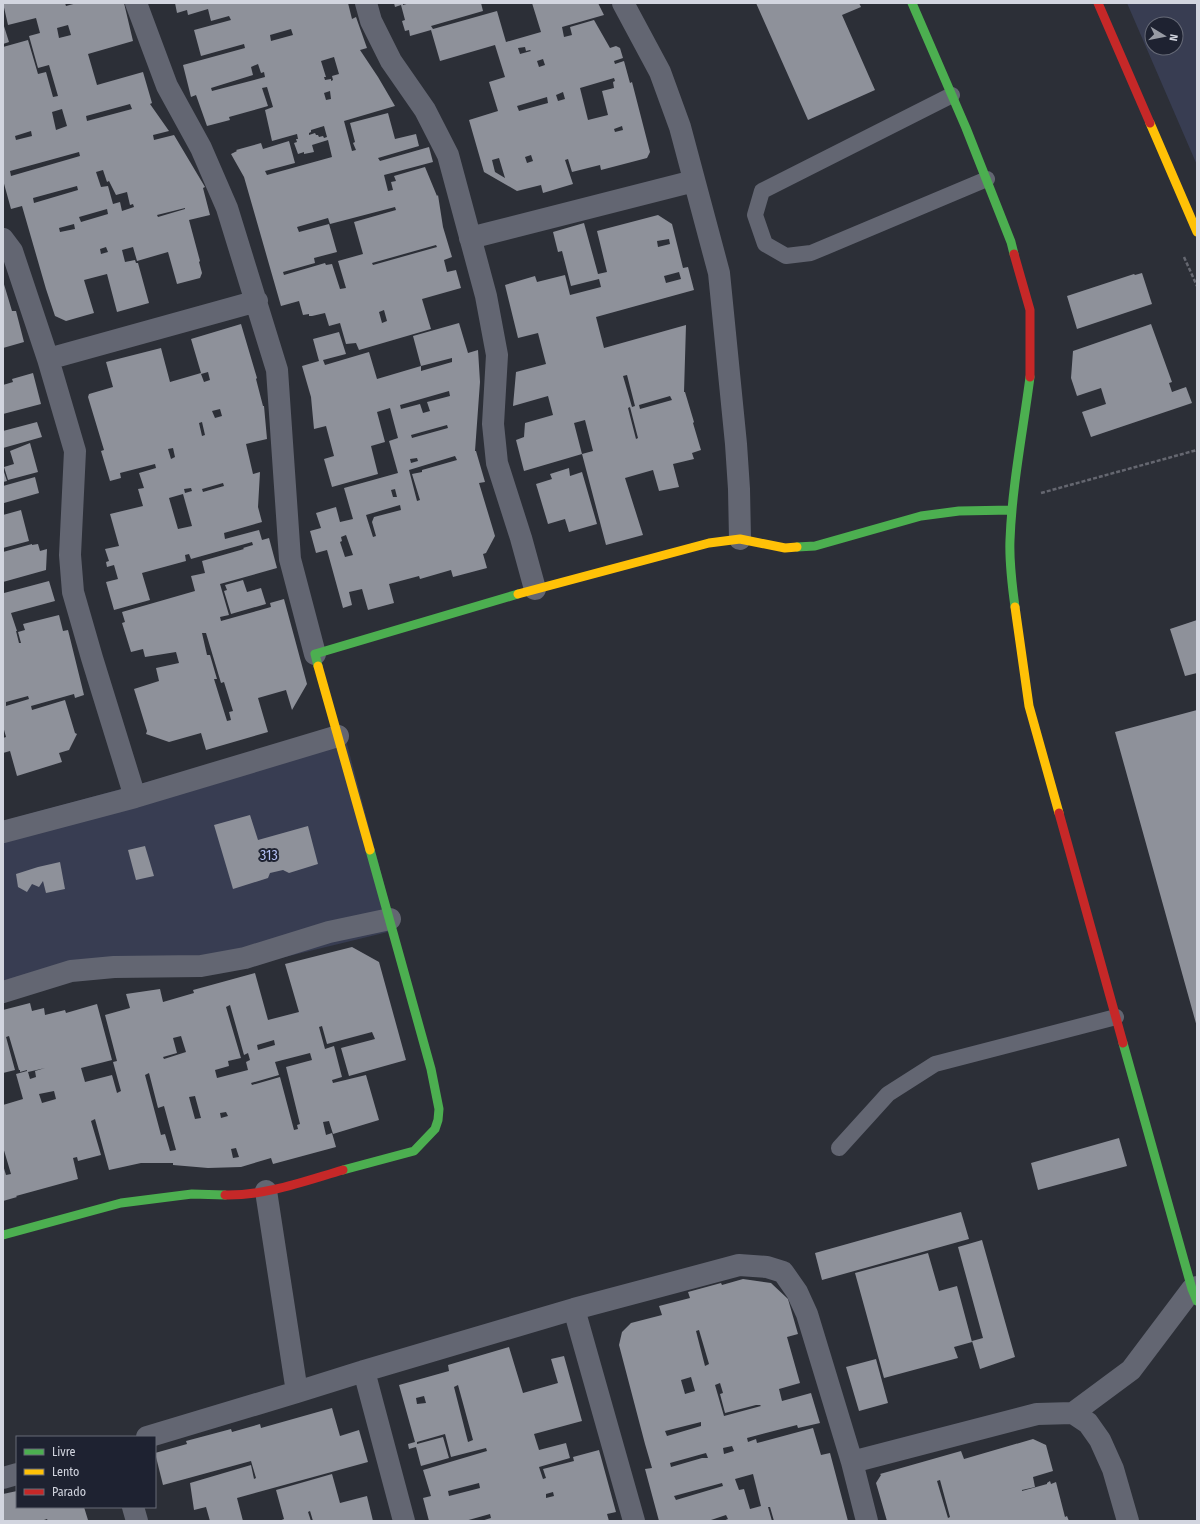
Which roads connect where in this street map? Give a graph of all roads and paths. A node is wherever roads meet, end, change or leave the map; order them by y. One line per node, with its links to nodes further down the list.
1 (136, 3): 12 (street)
2 (366, 3): 10 (street)
3 (623, 3): 8 (street)
4 (912, 3): 6 (street)
5 (1098, 3): 9 (street)
6 (952, 96): 7 (street); 7 (lane)
7 (987, 179): 15 (street)
8 (694, 181): 10 (street); 16 (street)
9 (1197, 232)
10 (470, 238): 17 (street)
11 (3, 239): 13 (street)
12 (257, 301): 13 (street); 18 (street)
13 (48, 359): 20 (street)
14 (1197, 450): 15 (path)
15 (1013, 505): 16 (street); 24 (street)
16 (740, 539): 17 (street)
17 (535, 589): 18 (street)
18 (315, 654): 19 (street)
19 (338, 736): 20 (street); 22 (street)
20 (135, 797): 21 (street)
21 (3, 832)
22 (390, 919): 23 (street); 26 (street)
23 (3, 992)
24 (1116, 1018): 25 (lane); 28 (street)
25 (839, 1148)
26 (266, 1191): 27 (street); 31 (street)
27 (3, 1235)
28 (1195, 1292): 32 (street)
29 (574, 1309): 30 (street); 34 (street); 40 (street)
30 (364, 1371): 31 (street); 39 (street)
31 (298, 1392): 33 (street)
32 (1073, 1413): 34 (street); 42 (street)
33 (150, 1436)
34 (852, 1462): 41 (street)
35 (16, 1474): 36 (street)
36 (3, 1478)
37 (132, 1508): 38 (street)
38 (137, 1521)
39 (404, 1521)
40 (634, 1521)
41 (867, 1521)
42 (1128, 1521)

